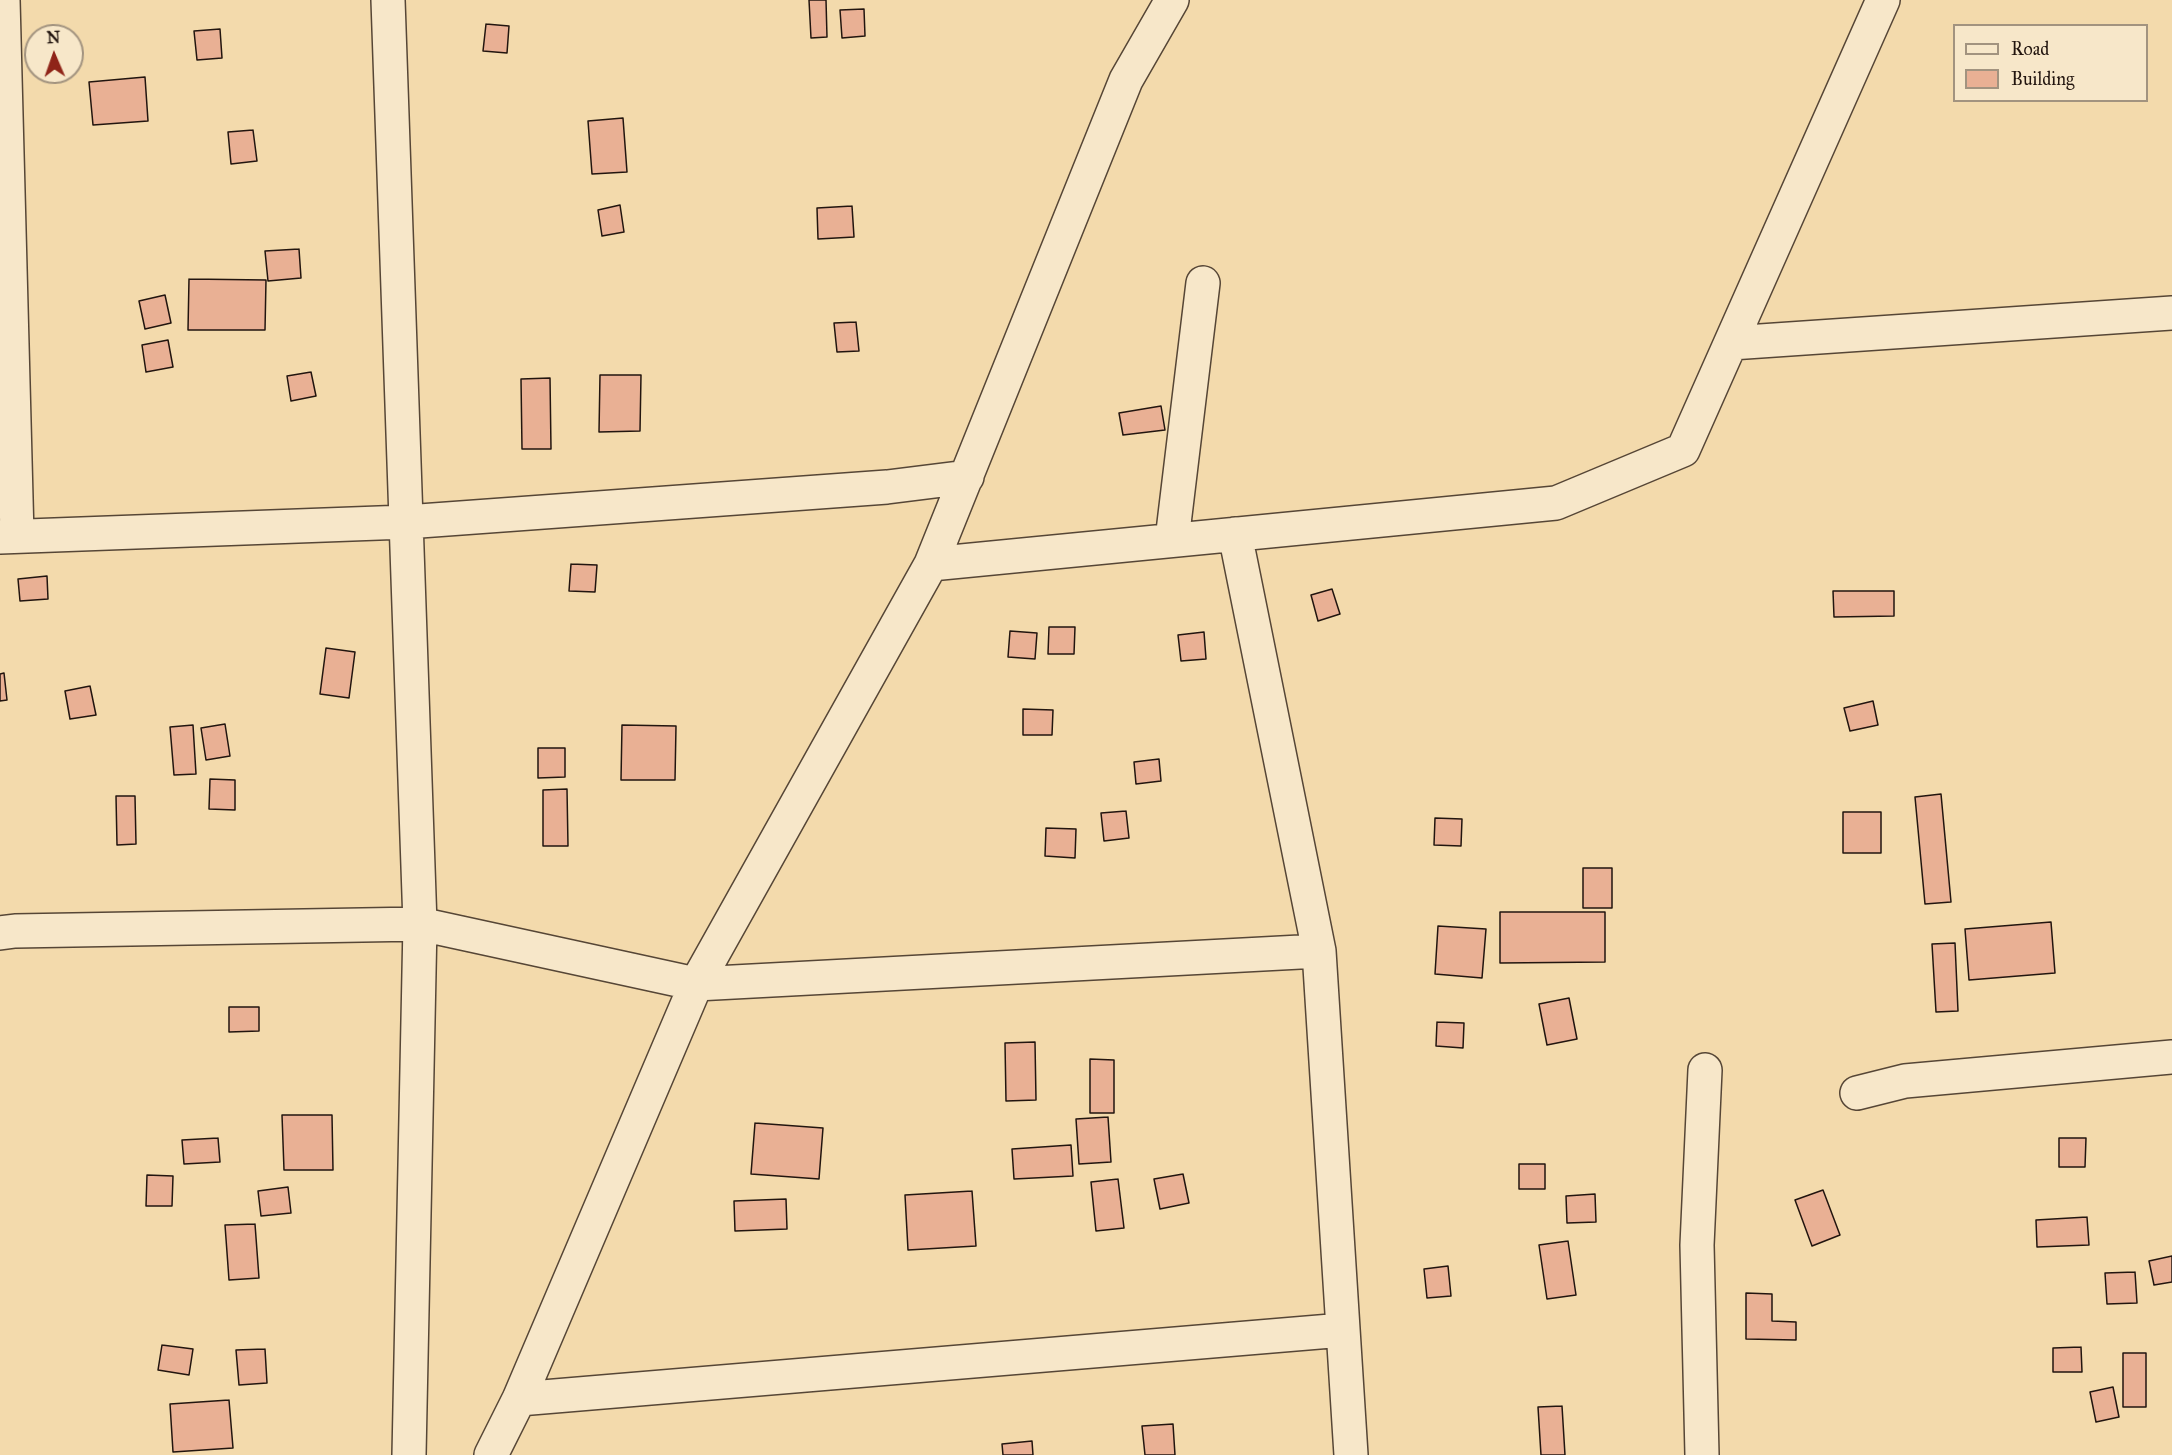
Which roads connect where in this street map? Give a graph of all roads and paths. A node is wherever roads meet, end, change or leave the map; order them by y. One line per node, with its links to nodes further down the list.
1 (3, 0): 11 (street)
2 (387, 0): 9 (street)
3 (1172, 0): 8 (street)
4 (1883, 0): 7 (street)
5 (1203, 283): 12 (street)
6 (2172, 313): 7 (street)
7 (1731, 343): 10 (street)
8 (967, 477): 9 (street); 13 (street)
9 (406, 522): 11 (street); 14 (street)
10 (1235, 534): 12 (street); 16 (street)
11 (8, 536)
12 (1172, 540): 13 (street)
13 (931, 564): 17 (street)
14 (420, 924): 15 (street); 17 (street); 23 (street)
15 (0, 933)
16 (1318, 951): 17 (street); 21 (street)
17 (696, 984): 22 (street)
18 (2172, 1057): 20 (street)
19 (1705, 1070): 26 (street)
20 (1857, 1093)
21 (1343, 1330): 22 (street); 25 (street)
22 (519, 1399): 24 (street)
23 (409, 1455)
24 (491, 1455)
25 (1351, 1455)
26 (1702, 1455)

